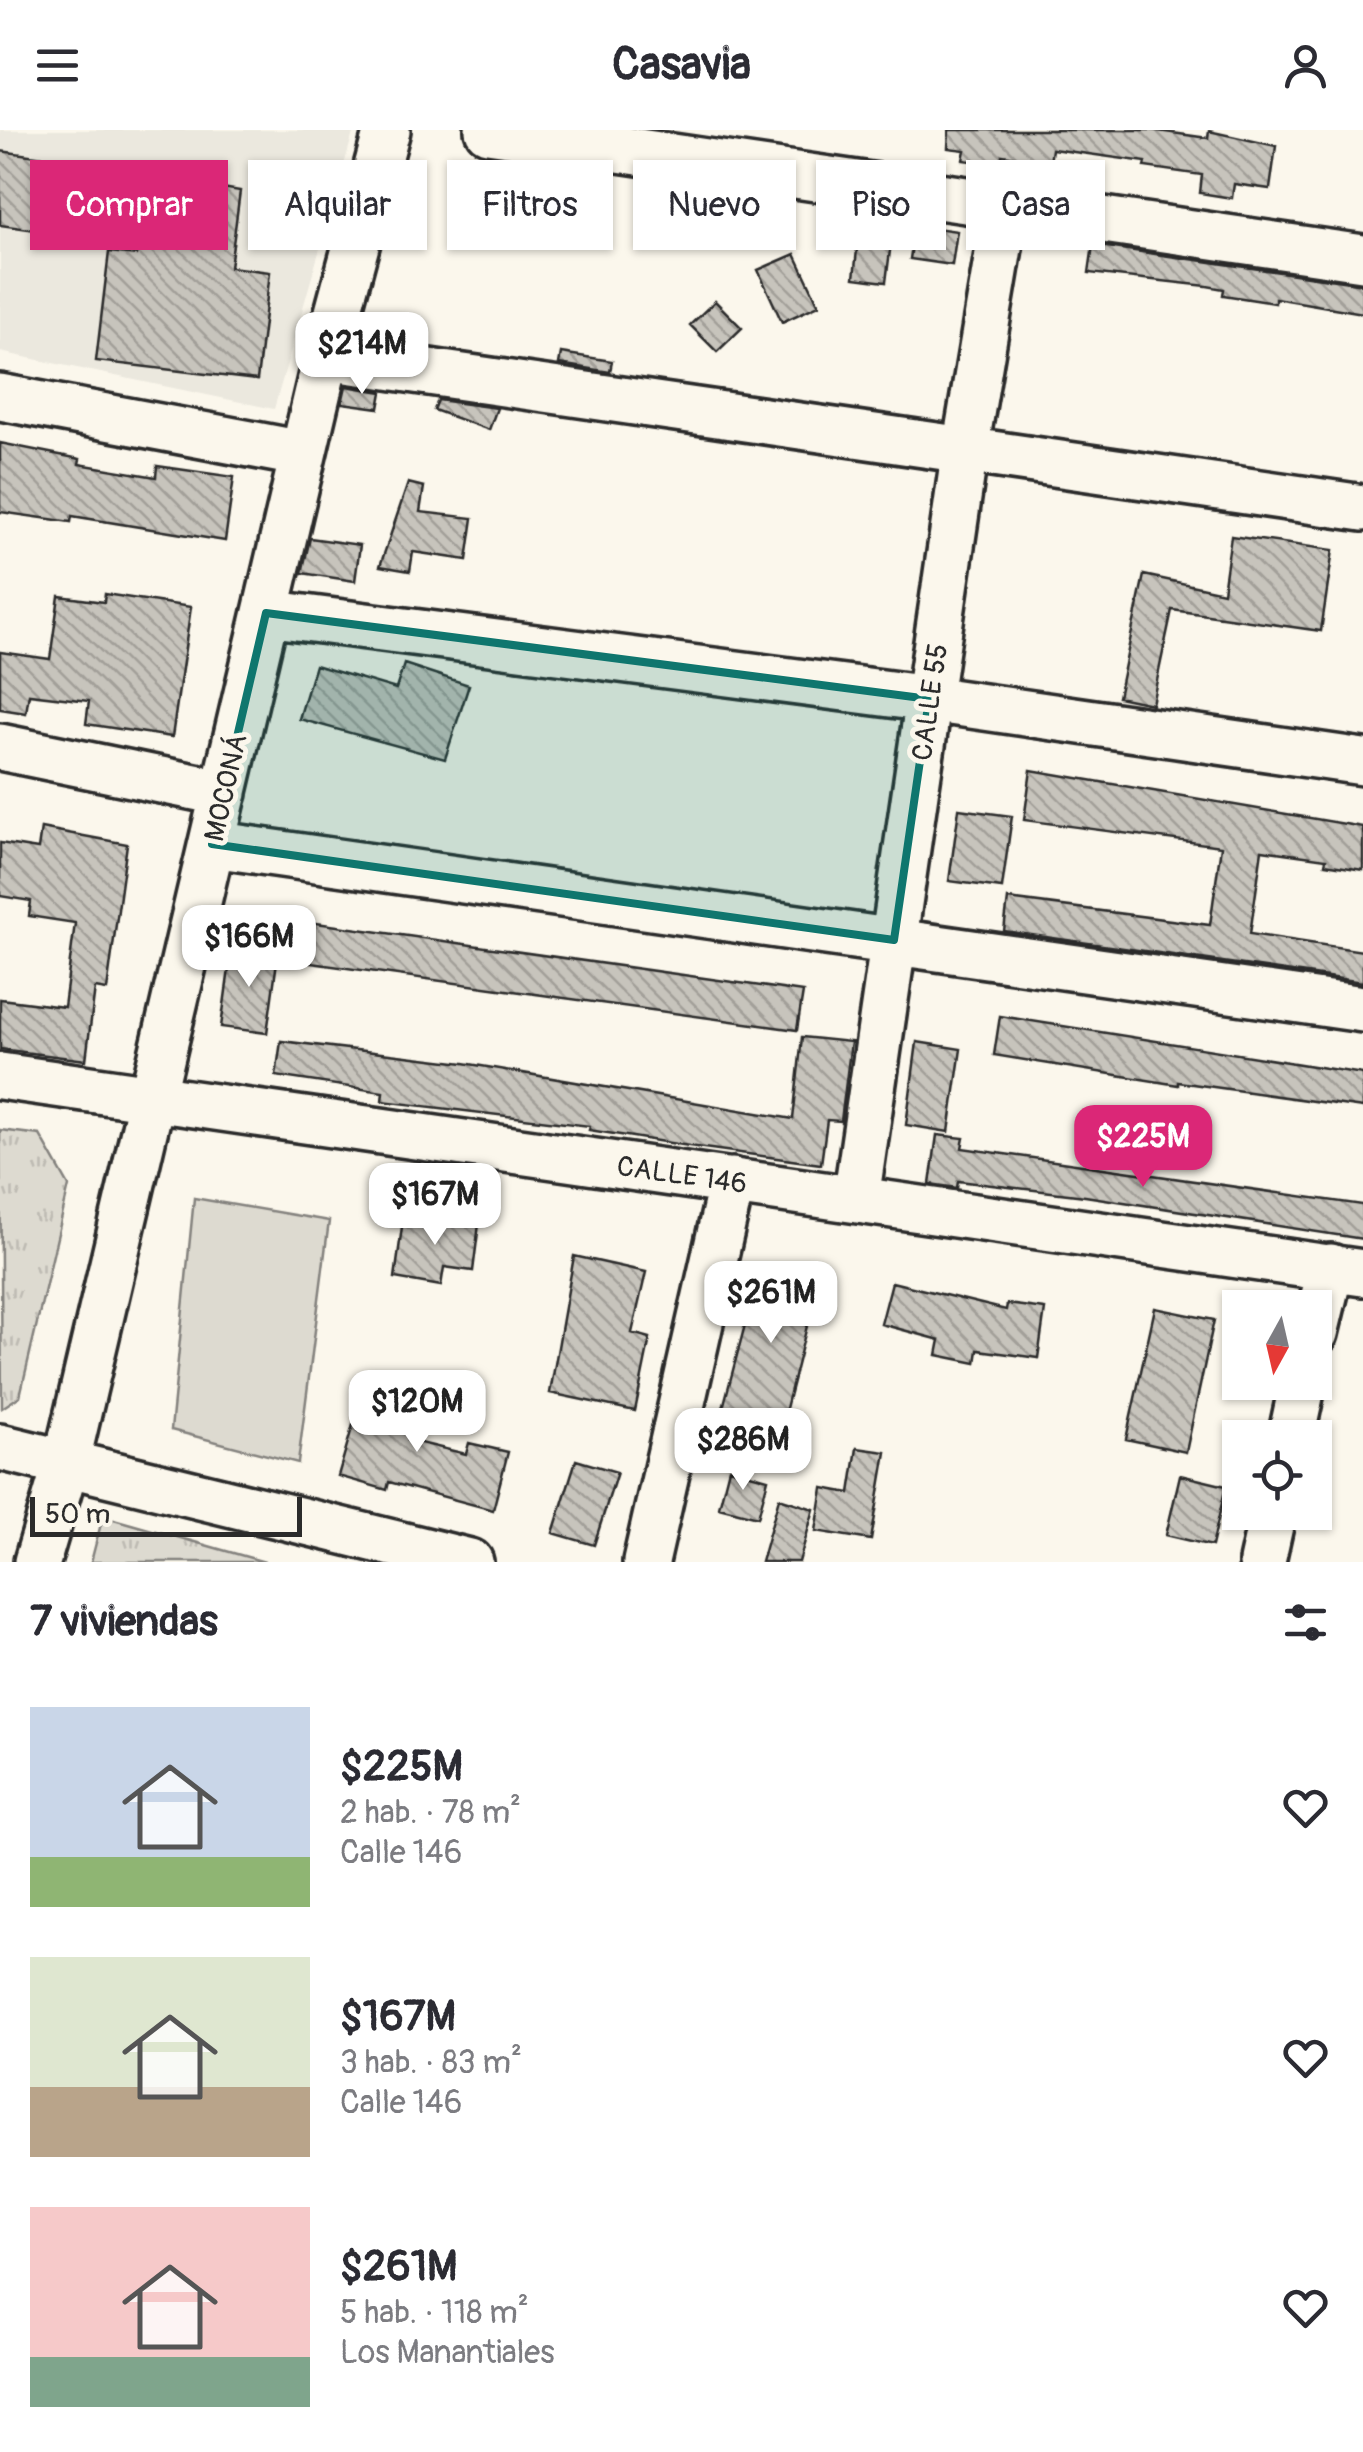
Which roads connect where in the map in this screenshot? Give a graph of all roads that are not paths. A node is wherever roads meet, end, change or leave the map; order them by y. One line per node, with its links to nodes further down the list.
1 (387, 130): 7 (street, MOCONÁ)
2 (488, 130): 3 (street)
3 (966, 200)
4 (1105, 220): 6 (street)
5 (999, 250): 9 (street, CALLE 55)
6 (1363, 258)
7 (326, 357): 9 (street); 10 (street, MOCONÁ)
8 (0, 397): 10 (street)
9 (965, 450): 11 (street); 13 (street, CALLE 55)
10 (303, 454): 12 (street, MOCONÁ)
11 (1363, 508)
12 (266, 614): 13 (street); 16 (street, MOCONÁ)
13 (929, 699): 15 (street); 18 (street, CALLE 55)
14 (0, 747): 16 (street)
15 (1363, 762)
16 (224, 793): 17 (street, MOCONÁ)
17 (212, 844): 18 (street); 21 (street, MOCONÁ)
18 (894, 940): 19 (street); 23 (street, CALLE 55)
19 (1363, 1009)
20 (0, 1076): 21 (street, CALLE 146)
21 (152, 1098): 22 (street, CALLE 146); 27 (street, MOCONÁ)
22 (732, 1182): 23 (street, CALLE 146); 31 (street)
23 (856, 1199): 24 (street, CALLE 146)
24 (1347, 1270): 25 (street)
25 (1332, 1300)
26 (0, 1447): 27 (street)
27 (66, 1464): 29 (street, MOCONÁ); 30 (street)
28 (1269, 1530): 32 (street)
29 (37, 1562)
30 (470, 1562)
31 (646, 1562)
32 (1262, 1562)

